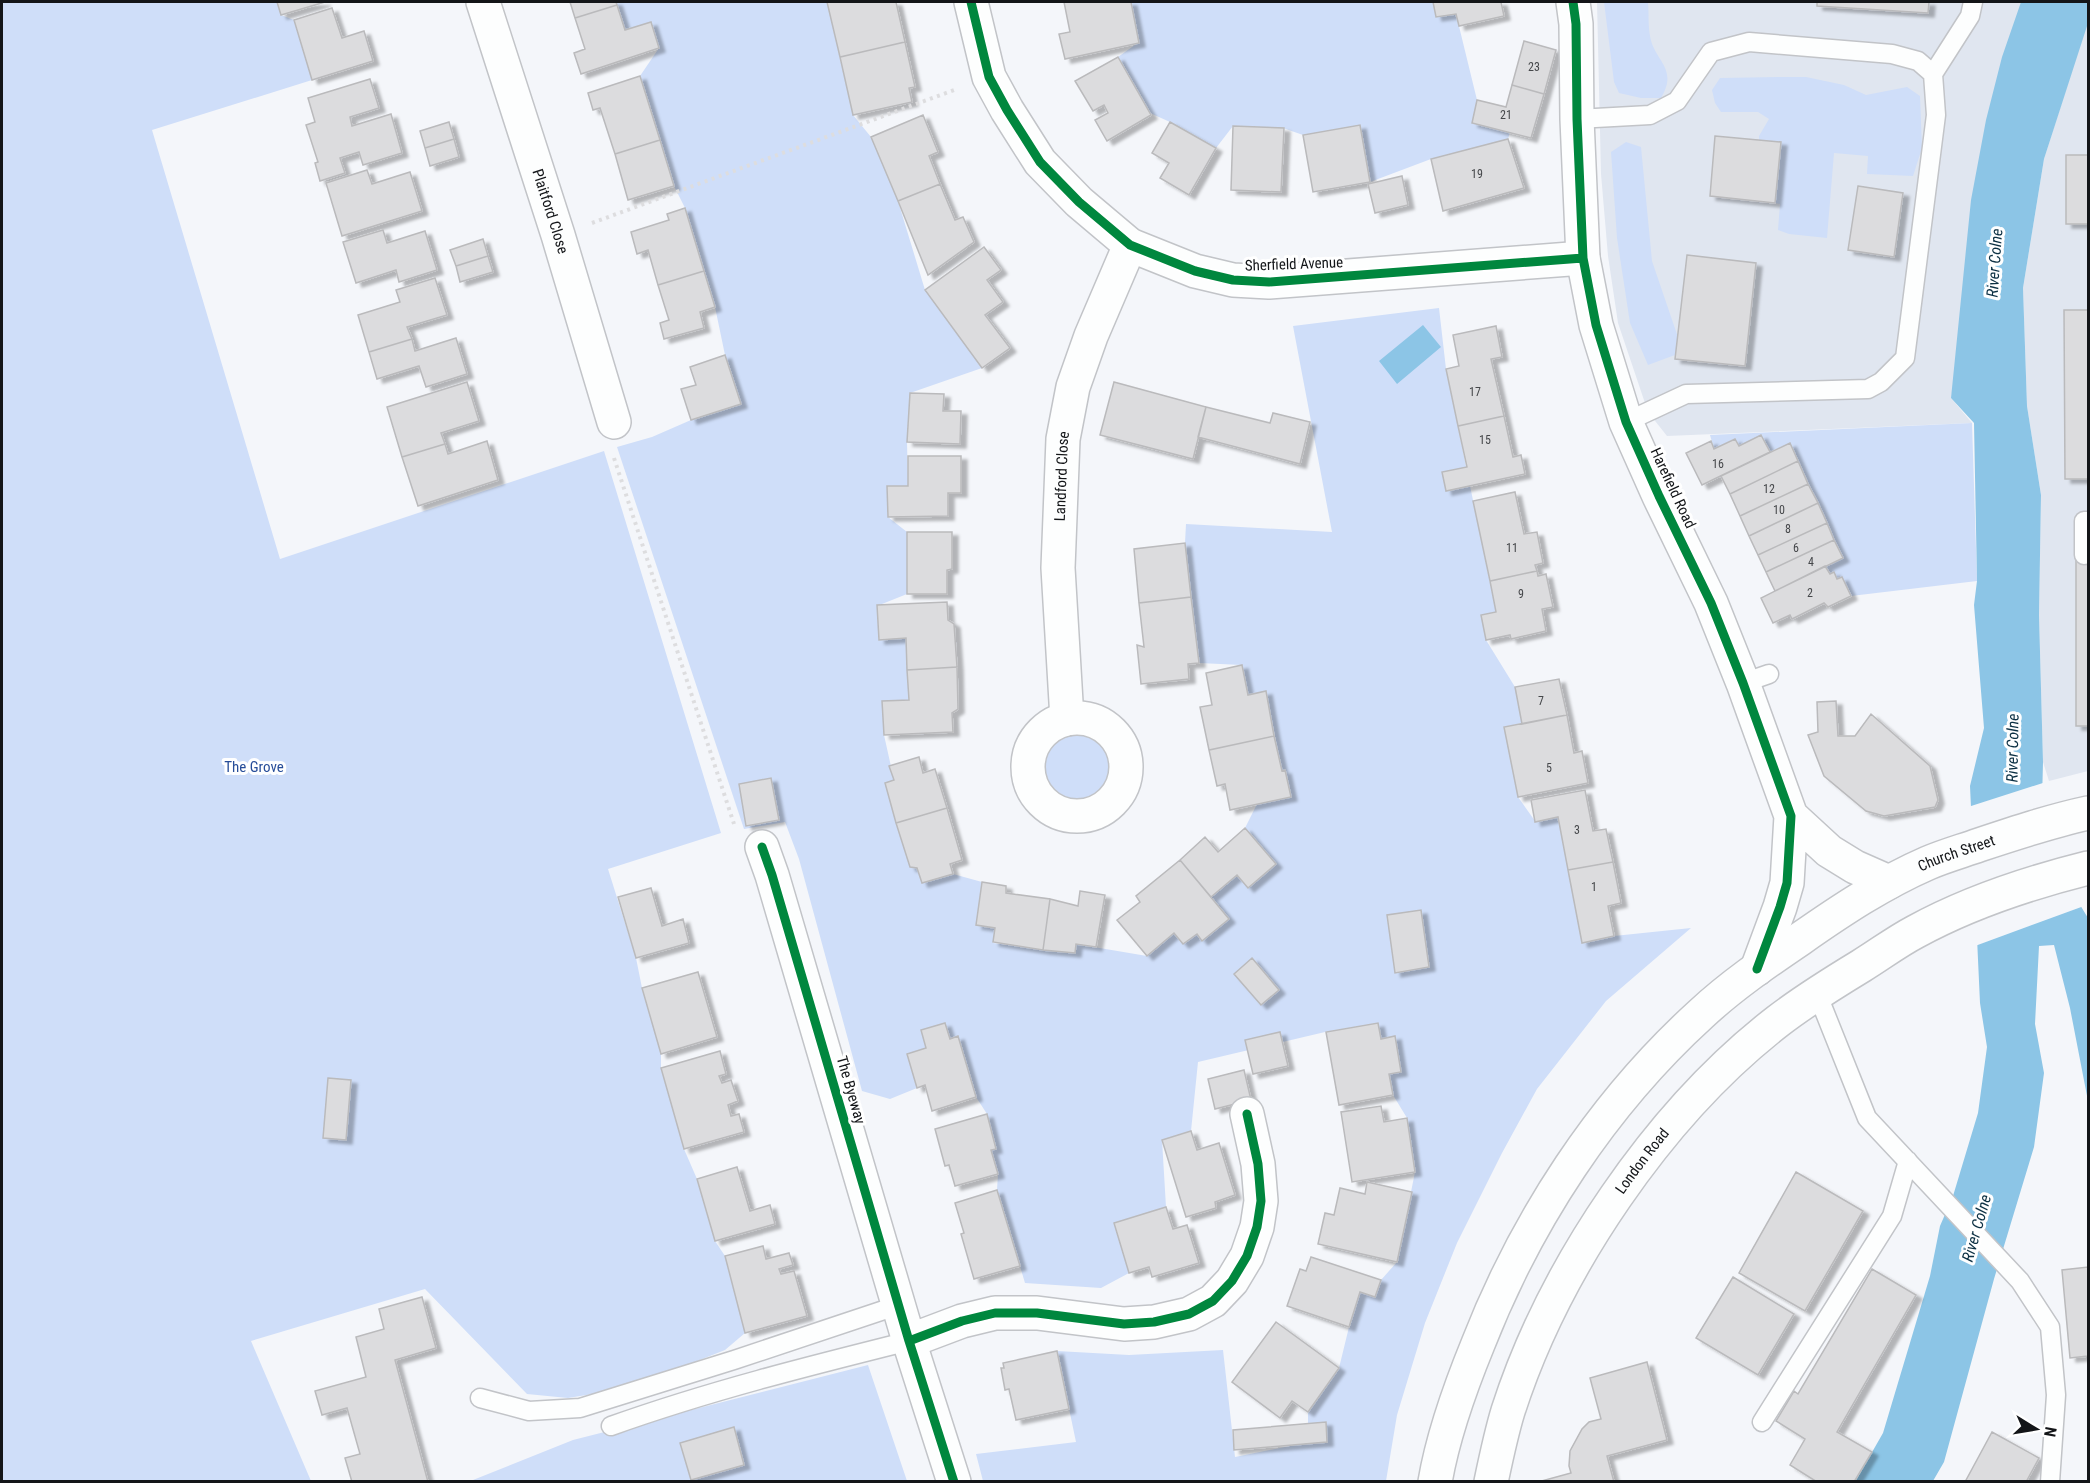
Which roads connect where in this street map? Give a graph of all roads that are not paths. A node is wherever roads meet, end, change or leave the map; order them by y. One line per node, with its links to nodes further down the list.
1 (483, 2): 9 (street, Plaitford Close)
2 (971, 2): 7 (street, Sherfield Avenue)
3 (1573, 2): 6 (street, Harefield Road)
4 (1973, 2): 5 (lane)
5 (1933, 74): 6 (lane); 10 (lane)
6 (1577, 119): 8 (street, Harefield Road)
7 (1130, 244): 8 (street, Sherfield Avenue); 13 (street, Landford Close)
8 (1583, 258): 10 (street, Harefield Road)
9 (614, 422)
10 (1626, 422): 15 (street, Harefield Road)
11 (2088, 521): 12 (lane)
12 (2084, 555)
13 (1067, 719)
14 (2088, 813): 18 (street, Church Street)
15 (1791, 816): 18 (street, Harefield Road); 19 (street, Harefield Road)
16 (762, 848): 23 (street, The Byeway)
17 (2088, 867): 20 (street, London Road)
18 (1889, 882): 19 (street, Church Street)
19 (1757, 969): 29 (street)
20 (1817, 993): 22 (lane); 30 (street, London Road)
21 (1246, 1114): 24 (street)
22 (1908, 1161): 26 (lane); 31 (lane)
23 (899, 1305): 24 (street, The Byeway); 25 (lane)
24 (909, 1341): 27 (lane); 28 (street, The Byeway)
25 (480, 1398)
26 (1762, 1422)
27 (611, 1426)
28 (954, 1482)
29 (1435, 1482)
30 (1491, 1482)
31 (2050, 1482)

